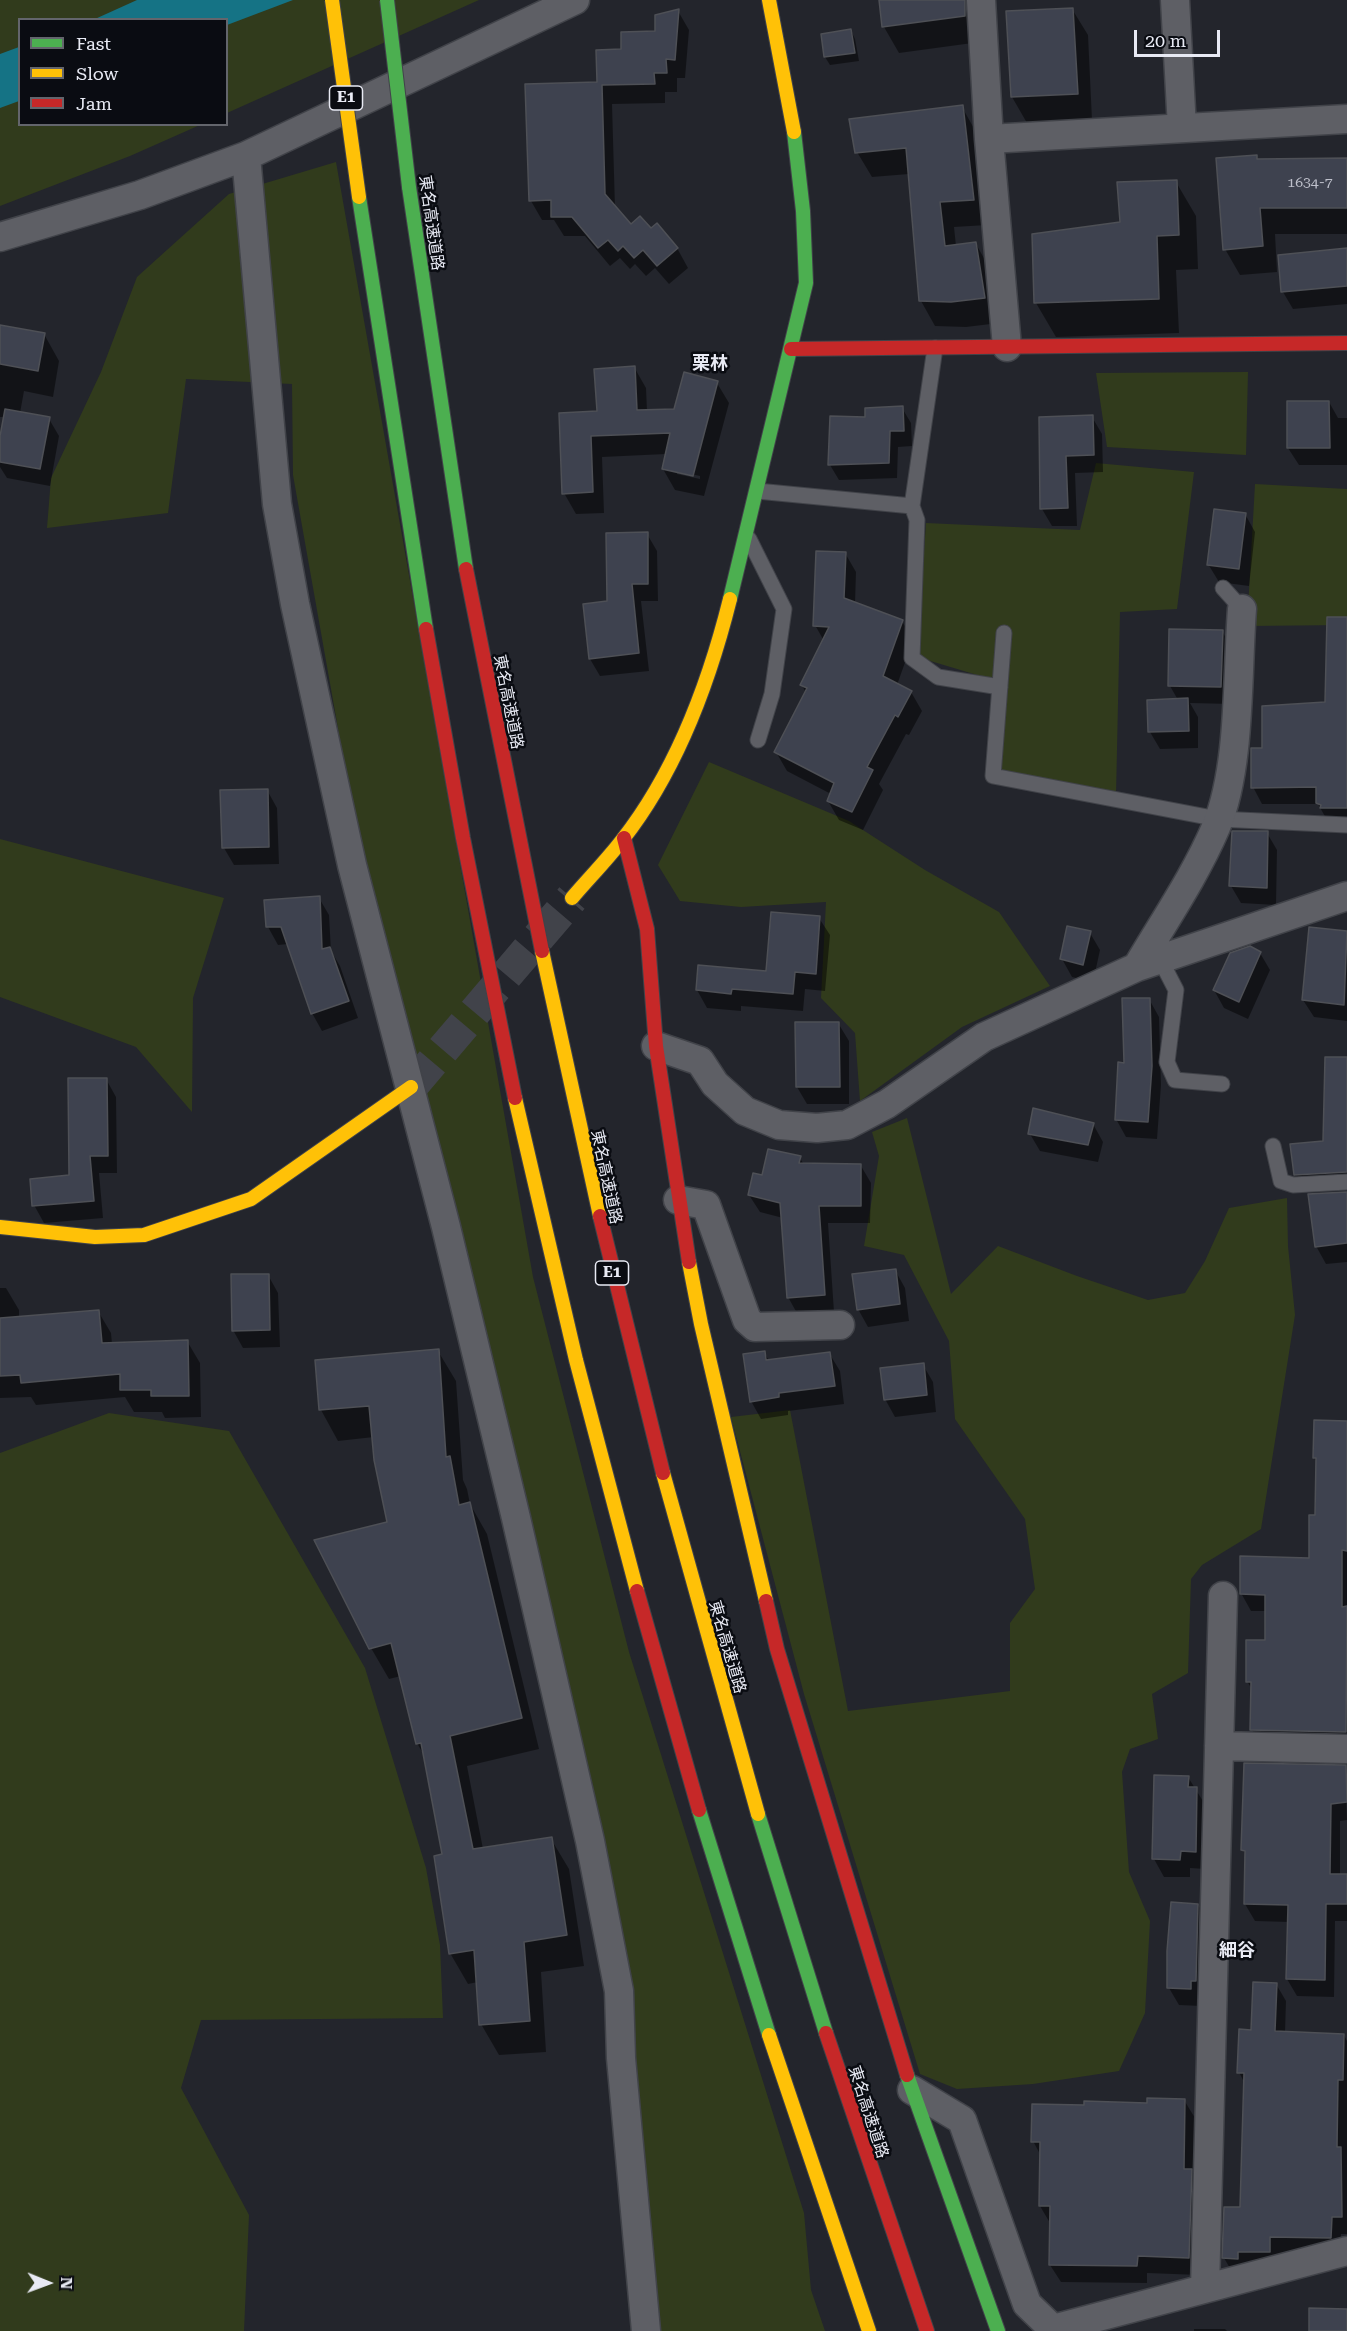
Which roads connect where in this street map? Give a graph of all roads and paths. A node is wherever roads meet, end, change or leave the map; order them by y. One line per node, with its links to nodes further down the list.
1 (333, 0): 45 (main road, E1, bridge)
2 (387, 0): 46 (main road, 東名高速道路 / E1, bridge)
3 (575, 0): 10 (street)
4 (769, 0): 15 (main road)
5 (981, 0): 9 (street)
6 (1175, 0): 8 (street)
7 (1347, 119): 8 (street)
8 (1182, 128): 9 (street)
9 (989, 139): 13 (street)
10 (246, 156): 11 (street); 32 (street)
11 (0, 237)
12 (1347, 343): 13 (main road)
13 (1007, 347): 14 (main road)
14 (935, 348): 15 (main road); 17 (lane)
15 (791, 349): 16 (main road)
16 (757, 490): 17 (lane); 18 (main road)
17 (912, 506): 22 (lane)
18 (746, 534): 23 (lane); 26 (main road)
19 (1222, 588): 20 (lane)
20 (1242, 609): 24 (street)
21 (1004, 633): 22 (lane)
22 (1000, 687): 24 (lane)
23 (758, 740)
24 (1218, 819): 25 (lane); 29 (street)
25 (1347, 825)
26 (624, 838): 28 (main road); 30 (main road)
27 (1347, 897): 29 (street)
28 (572, 898)
29 (1149, 963): 30 (street); 31 (lane)
30 (656, 1046): 35 (main road)
31 (1222, 1084)
32 (411, 1087): 36 (main road); 44 (street)
33 (1273, 1146): 34 (lane)
34 (1347, 1182)
35 (678, 1200): 37 (street); 41 (main road)
36 (0, 1227)
37 (840, 1325)
38 (1223, 1596): 39 (street)
39 (1219, 1746): 40 (street); 43 (street)
40 (1347, 1749)
41 (912, 2090): 43 (street); 47 (main road)
42 (1347, 2251): 43 (street)
43 (1205, 2288)
44 (646, 2331)
45 (869, 2331)
46 (927, 2331)
47 (998, 2331)

